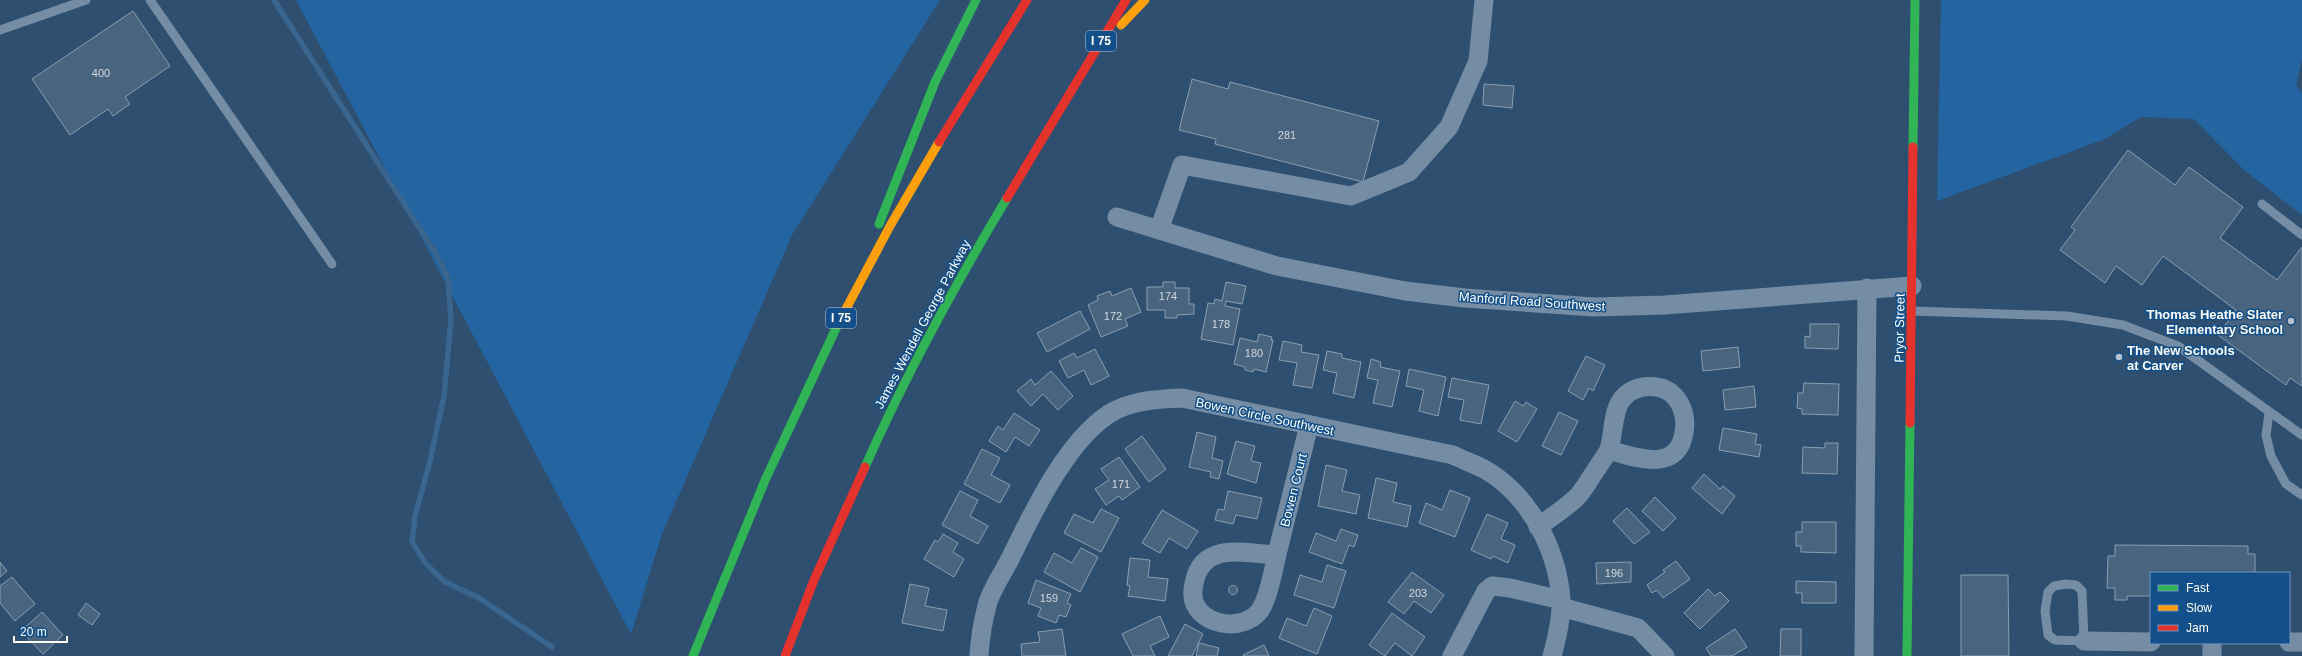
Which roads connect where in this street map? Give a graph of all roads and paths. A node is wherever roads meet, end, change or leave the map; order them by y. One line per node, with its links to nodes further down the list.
1 (86, 0): 9 (lane)
2 (150, 0): 15 (lane)
3 (976, 0): 18 (main road)
4 (1027, 0): 18 (main road, I 75)
5 (1126, 0): 10 (main road, James Wendell George Parkway / I 75)
6 (1145, 0): 10 (main road)
7 (1484, 0): 13 (street)
8 (1915, 0): 16 (main road, Pryor Street)
9 (0, 30)
10 (1082, 72): 35 (main road, James Wendell George Parkway / I 75)
11 (2262, 204): 14 (lane)
12 (1117, 217): 13 (street, Manford Road Southwest)
13 (1159, 230): 17 (street, Manford Road Southwest)
14 (2302, 235)
15 (332, 264)
16 (1912, 286): 17 (street, Manford Road Southwest); 19 (main road, Pryor Street)
17 (1867, 288): 40 (street)
18 (849, 302): 34 (main road, I 75)
19 (1912, 311): 20 (lane); 41 (main road, Pryor Street)
20 (2269, 413): 22 (lane); 24 (lane)
21 (1309, 425): 25 (street, Bowen Circle Southwest); 26 (street, Bowen Court); 36 (street, Bowen Circle Southwest)
22 (2302, 435)
23 (1609, 450): 23 (street); 25 (street)
24 (2302, 495)
25 (1538, 527): 27 (street, Bowen Circle Southwest)
26 (1277, 555): 26 (street, Bowen Court)
27 (1561, 604): 37 (street); 38 (street, Bowen Circle Southwest); 39 (street)
28 (2084, 641): 28 (lane); 33 (street)
29 (2150, 642): 33 (street)
30 (2290, 642): 31 (street)
31 (2302, 642)
32 (2212, 644): 42 (street)
33 (2125, 649)
34 (693, 656)
35 (785, 656)
36 (979, 656)
37 (1452, 656)
38 (1552, 656)
39 (1665, 656)
40 (1864, 656)
41 (1907, 656)
42 (2212, 656)

